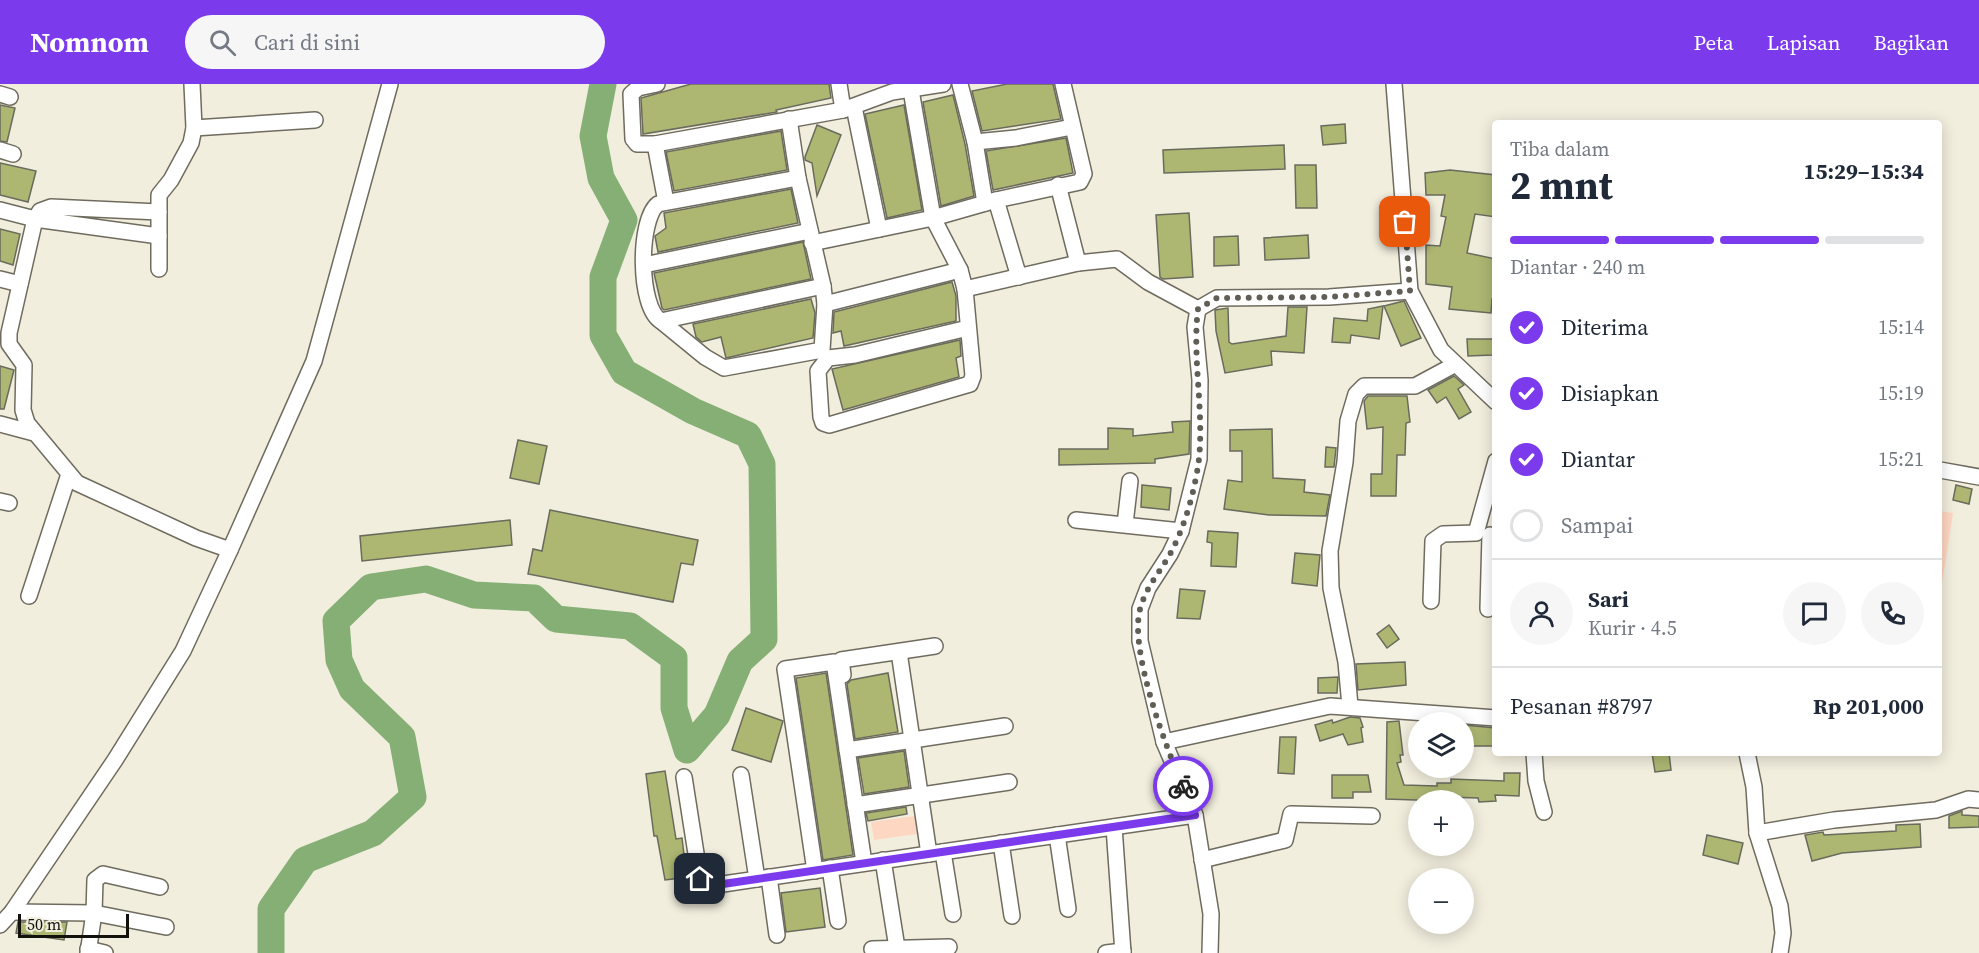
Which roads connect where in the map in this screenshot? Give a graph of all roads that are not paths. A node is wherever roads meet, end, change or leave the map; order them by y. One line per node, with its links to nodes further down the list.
1 (192, 84): 15 (street)
2 (390, 84): 58 (street)
3 (657, 84): 17 (street)
4 (839, 84): 11 (street)
5 (943, 84): 10 (street)
6 (960, 84): 16 (street)
7 (1063, 84): 14 (street)
8 (1394, 84): 38 (street)
9 (892, 88): 10 (street); 11 (street)
10 (911, 90): 24 (street)
11 (849, 108): 12 (street); 26 (street)
12 (789, 119): 17 (street); 18 (street)
13 (315, 120): 15 (street)
14 (1072, 127): 16 (street); 19 (street)
15 (194, 128): 23 (street)
16 (975, 142): 21 (street)
17 (656, 144): 20 (street)
18 (798, 178): 20 (street); 28 (street)
19 (1058, 185): 21 (street); 29 (street)
20 (666, 202): 30 (street)
21 (991, 202): 24 (street); 33 (street)
22 (0, 210): 25 (street)
23 (159, 212): 25 (street); 27 (street)
24 (933, 218): 26 (street); 32 (street)
25 (35, 219): 27 (street); 35 (street)
26 (879, 229): 28 (street)
27 (159, 236): 31 (street)
28 (811, 237): 30 (street); 36 (street)
29 (1078, 263): 33 (street); 40 (street)
30 (644, 265): 41 (street)
31 (159, 269)
32 (960, 270): 37 (street); 39 (street)
33 (1019, 277): 37 (street)
34 (0, 279): 35 (street)
35 (20, 284): 43 (street)
36 (823, 286): 39 (street); 41 (street)
37 (965, 289): 42 (street)
38 (1410, 291): 40 (street); 45 (street)
39 (825, 304): 44 (street)
40 (1198, 309): 56 (street)
41 (661, 321): 44 (street)
42 (968, 328): 44 (street); 44 (street)
43 (7, 351): 48 (street)
44 (825, 354)
45 (1454, 365): 46 (street); 64 (street)
46 (1492, 398)
47 (0, 424): 48 (street)
48 (34, 433): 50 (street)
49 (1942, 470): 51 (street)
50 (69, 474): 58 (street); 59 (street)
51 (1979, 477)
52 (1130, 481): 55 (street)
53 (1492, 493): 57 (street)
54 (1076, 519): 55 (street)
55 (1125, 524): 56 (street)
56 (1181, 531): 68 (street)
57 (1487, 535): 60 (street); 61 (street)
58 (230, 550): 92 (street)
59 (30, 596)
60 (1431, 601)
61 (1488, 609)
62 (935, 646): 63 (street)
63 (899, 652): 67 (street); 69 (street)
64 (1350, 706): 65 (street); 68 (street)
65 (1492, 717)
66 (1005, 726): 67 (street)
67 (912, 740): 69 (street); 75 (street)
68 (1164, 742): 79 (street)
69 (850, 749): 77 (street); 88 (street)
70 (1534, 756): 78 (street)
71 (1748, 756): 82 (street)
72 (741, 775): 89 (street)
73 (684, 777): 89 (street)
74 (1009, 782): 75 (street)
75 (920, 795): 77 (street); 85 (street)
76 (1979, 800): 82 (street)
77 (859, 804): 87 (street)
78 (1544, 812)
79 (1195, 815): 81 (street); 86 (street)
80 (1372, 816): 86 (street)
81 (1114, 826): 83 (street); 104 (street)
82 (1757, 833): 108 (street)
83 (1057, 835): 84 (street); 91 (street)
84 (1001, 843): 85 (street); 95 (street)
85 (936, 853): 87 (street); 94 (street)
86 (1202, 860): 107 (street)
87 (873, 862): 88 (street); 100 (street)
88 (822, 869): 89 (street); 96 (street)
89 (763, 878): 99 (street)
90 (160, 886): 93 (street)
91 (1068, 909)
92 (12, 912): 93 (street); 97 (street)
93 (94, 913): 98 (street); 103 (street)
94 (953, 914)
95 (1012, 916)
96 (838, 921)
97 (0, 925)
98 (166, 927)
99 (777, 935)
100 (897, 948): 101 (street); 102 (street)
101 (949, 948)
102 (872, 949)
103 (88, 951): 105 (street)
104 (1123, 952): 106 (street)
105 (105, 953)
106 (1106, 953)
107 (1210, 953)
108 (1780, 953)

